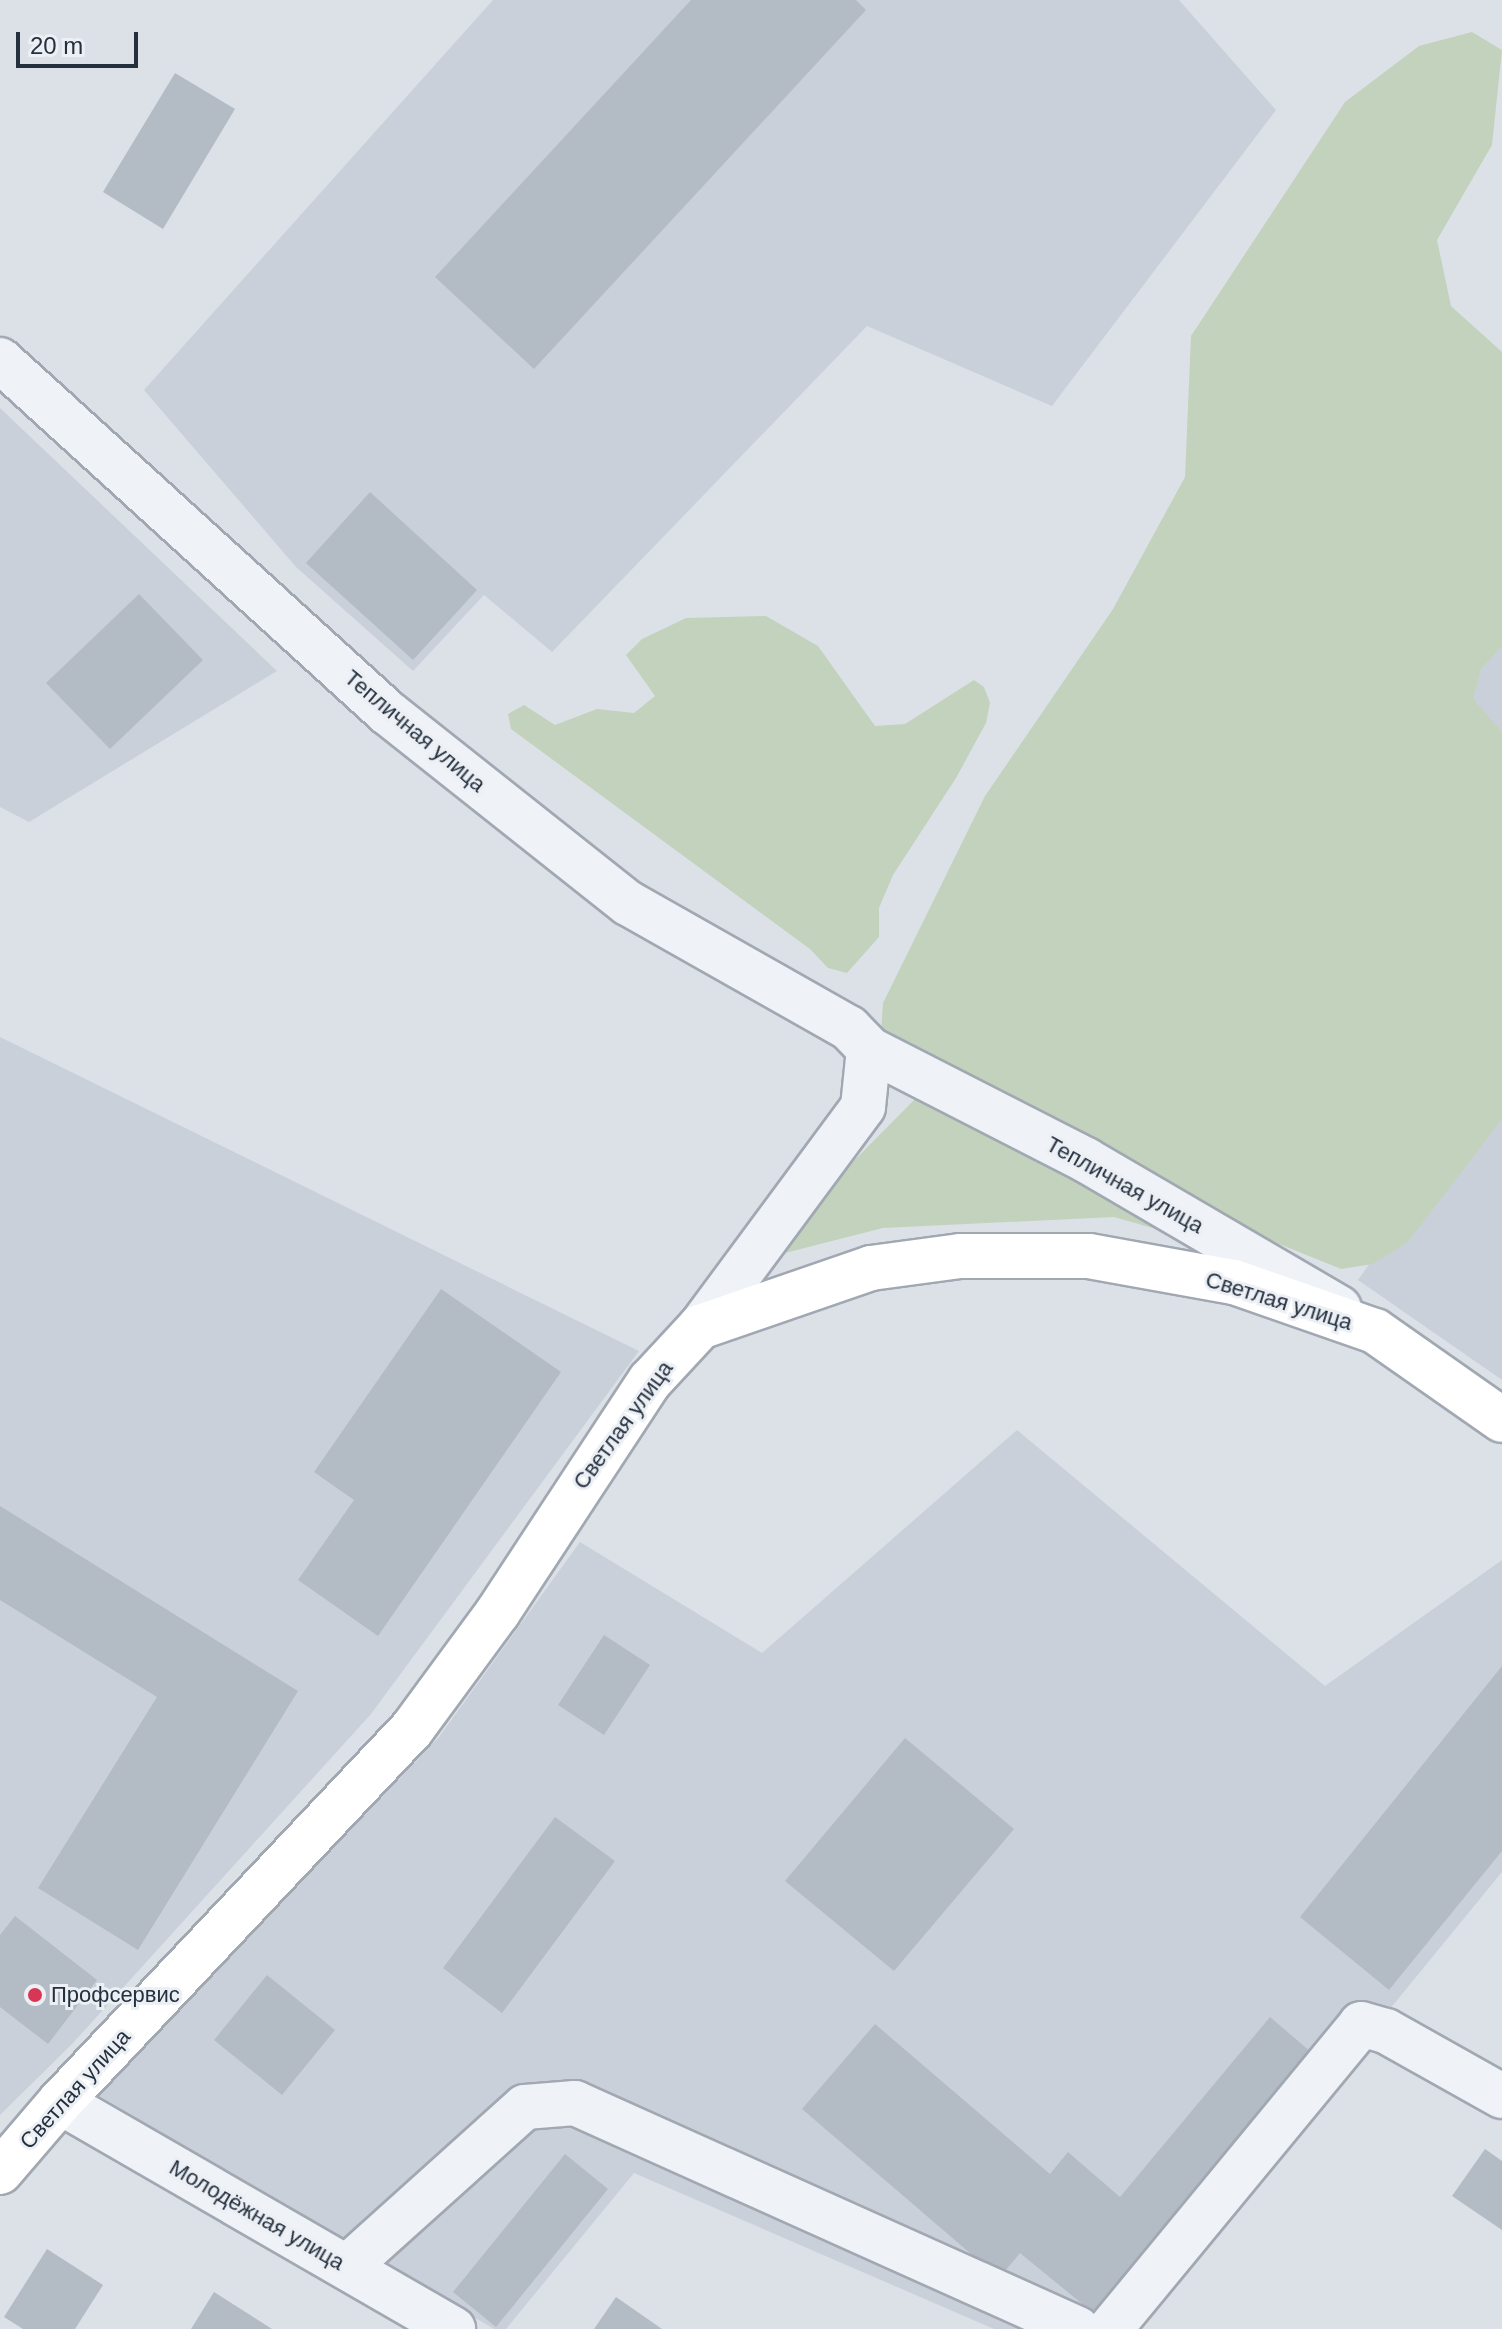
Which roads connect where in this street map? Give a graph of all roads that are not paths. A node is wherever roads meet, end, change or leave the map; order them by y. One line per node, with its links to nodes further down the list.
1 (0, 360): 2 (street, Тепличная улица)
2 (869, 1049): 3 (street); 4 (street, Тепличная улица)
3 (700, 1327): 4 (street, Светлая улица); 7 (street, Светлая улица)
4 (1375, 1331): 5 (street, Светлая улица)
5 (1502, 1420)
6 (1502, 2096): 12 (street)
7 (60, 2102): 8 (street, Светлая улица); 9 (street, Молодёжная улица)
8 (0, 2172)
9 (347, 2267): 10 (street, Молодёжная улица); 11 (street)
10 (453, 2329)
11 (1078, 2329)
12 (1110, 2329)

